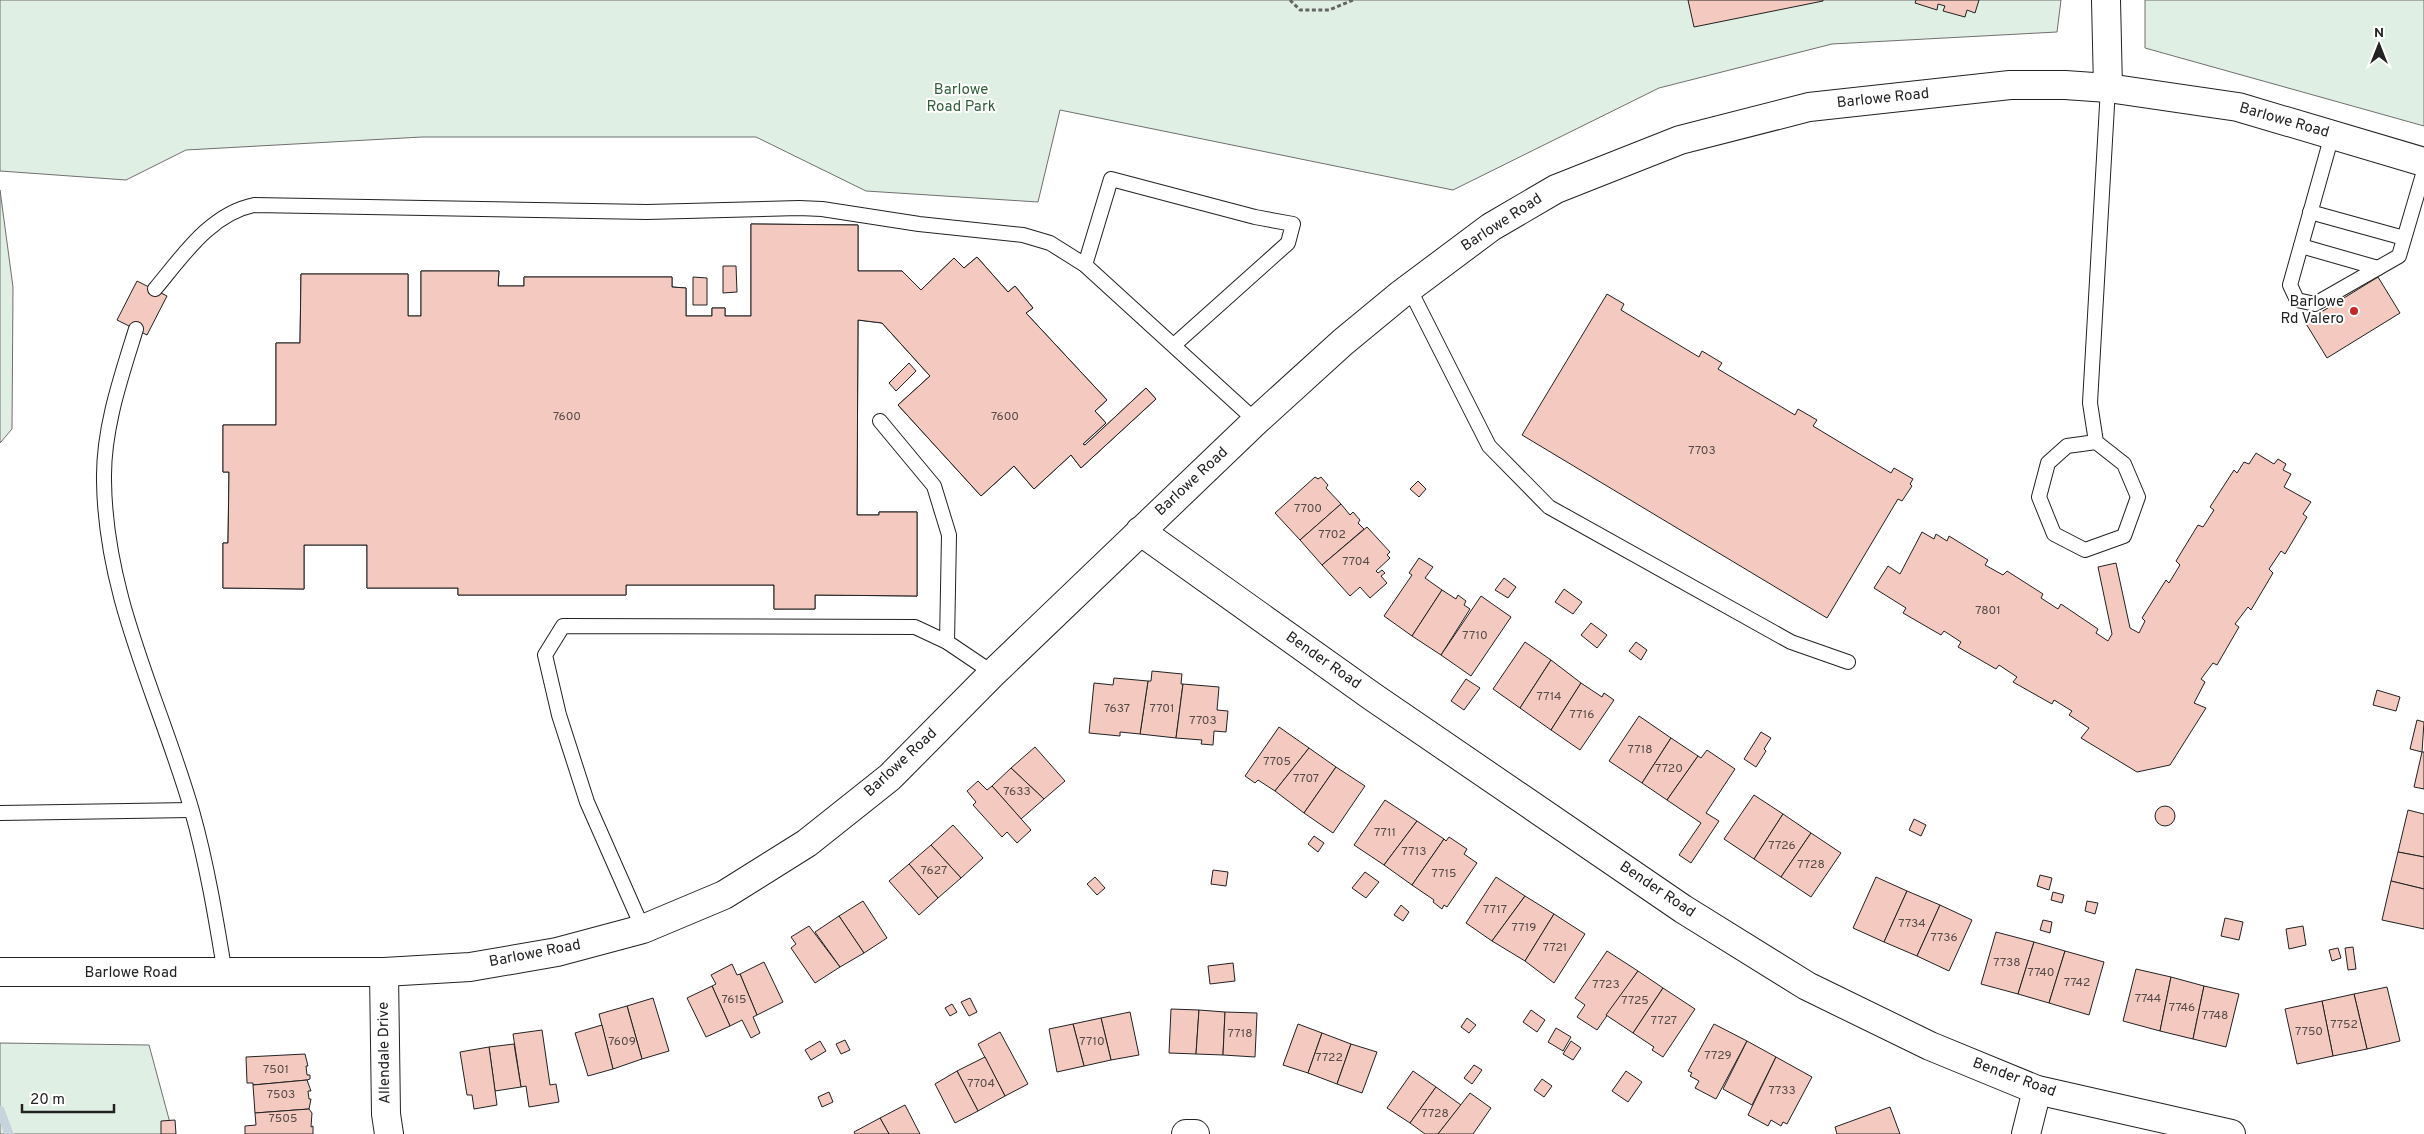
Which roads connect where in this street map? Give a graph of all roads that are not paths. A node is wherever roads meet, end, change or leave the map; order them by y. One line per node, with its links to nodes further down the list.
1 (2106, 0): 2 (street)
2 (2108, 88): 3 (street, Barlowe Road); 11 (street, Barlowe Road); 17 (lane)
3 (2332, 135): 4 (street, Barlowe Road); 6 (lane)
4 (2424, 162)
5 (2424, 171): 7 (lane)
6 (2310, 212): 7 (lane); 8 (lane)
7 (2404, 238): 10 (lane)
8 (2301, 246): 10 (lane); 10 (lane)
9 (1085, 265): 12 (lane); 14 (lane); 14 (lane)
10 (2378, 268)
11 (1409, 288): 16 (street, Barlowe Road); 20 (lane)
12 (154, 289)
13 (136, 330): 22 (lane)
14 (1174, 345): 16 (lane)
15 (880, 421): 19 (lane)
16 (1256, 421): 18 (street, Barlowe Road)
17 (2096, 442): 17 (lane)
18 (1140, 531): 21 (street, Barlowe Road); 28 (street, Bender Road)
19 (947, 642): 21 (lane); 24 (lane)
20 (1848, 662)
21 (993, 673): 24 (street, Barlowe Road)
22 (191, 810): 23 (lane); 27 (lane)
23 (0, 813)
24 (643, 929): 26 (street, Barlowe Road)
25 (0, 972): 27 (street, Barlowe Road)
26 (384, 972): 27 (street, Barlowe Road); 29 (street, Allendale Drive)
27 (225, 974)
28 (2038, 1090): 32 (street); 33 (street, Bender Road)
29 (389, 1134)
30 (1186, 1134): 31 (street)
31 (1196, 1134)
32 (2026, 1134)
33 (2231, 1134)

